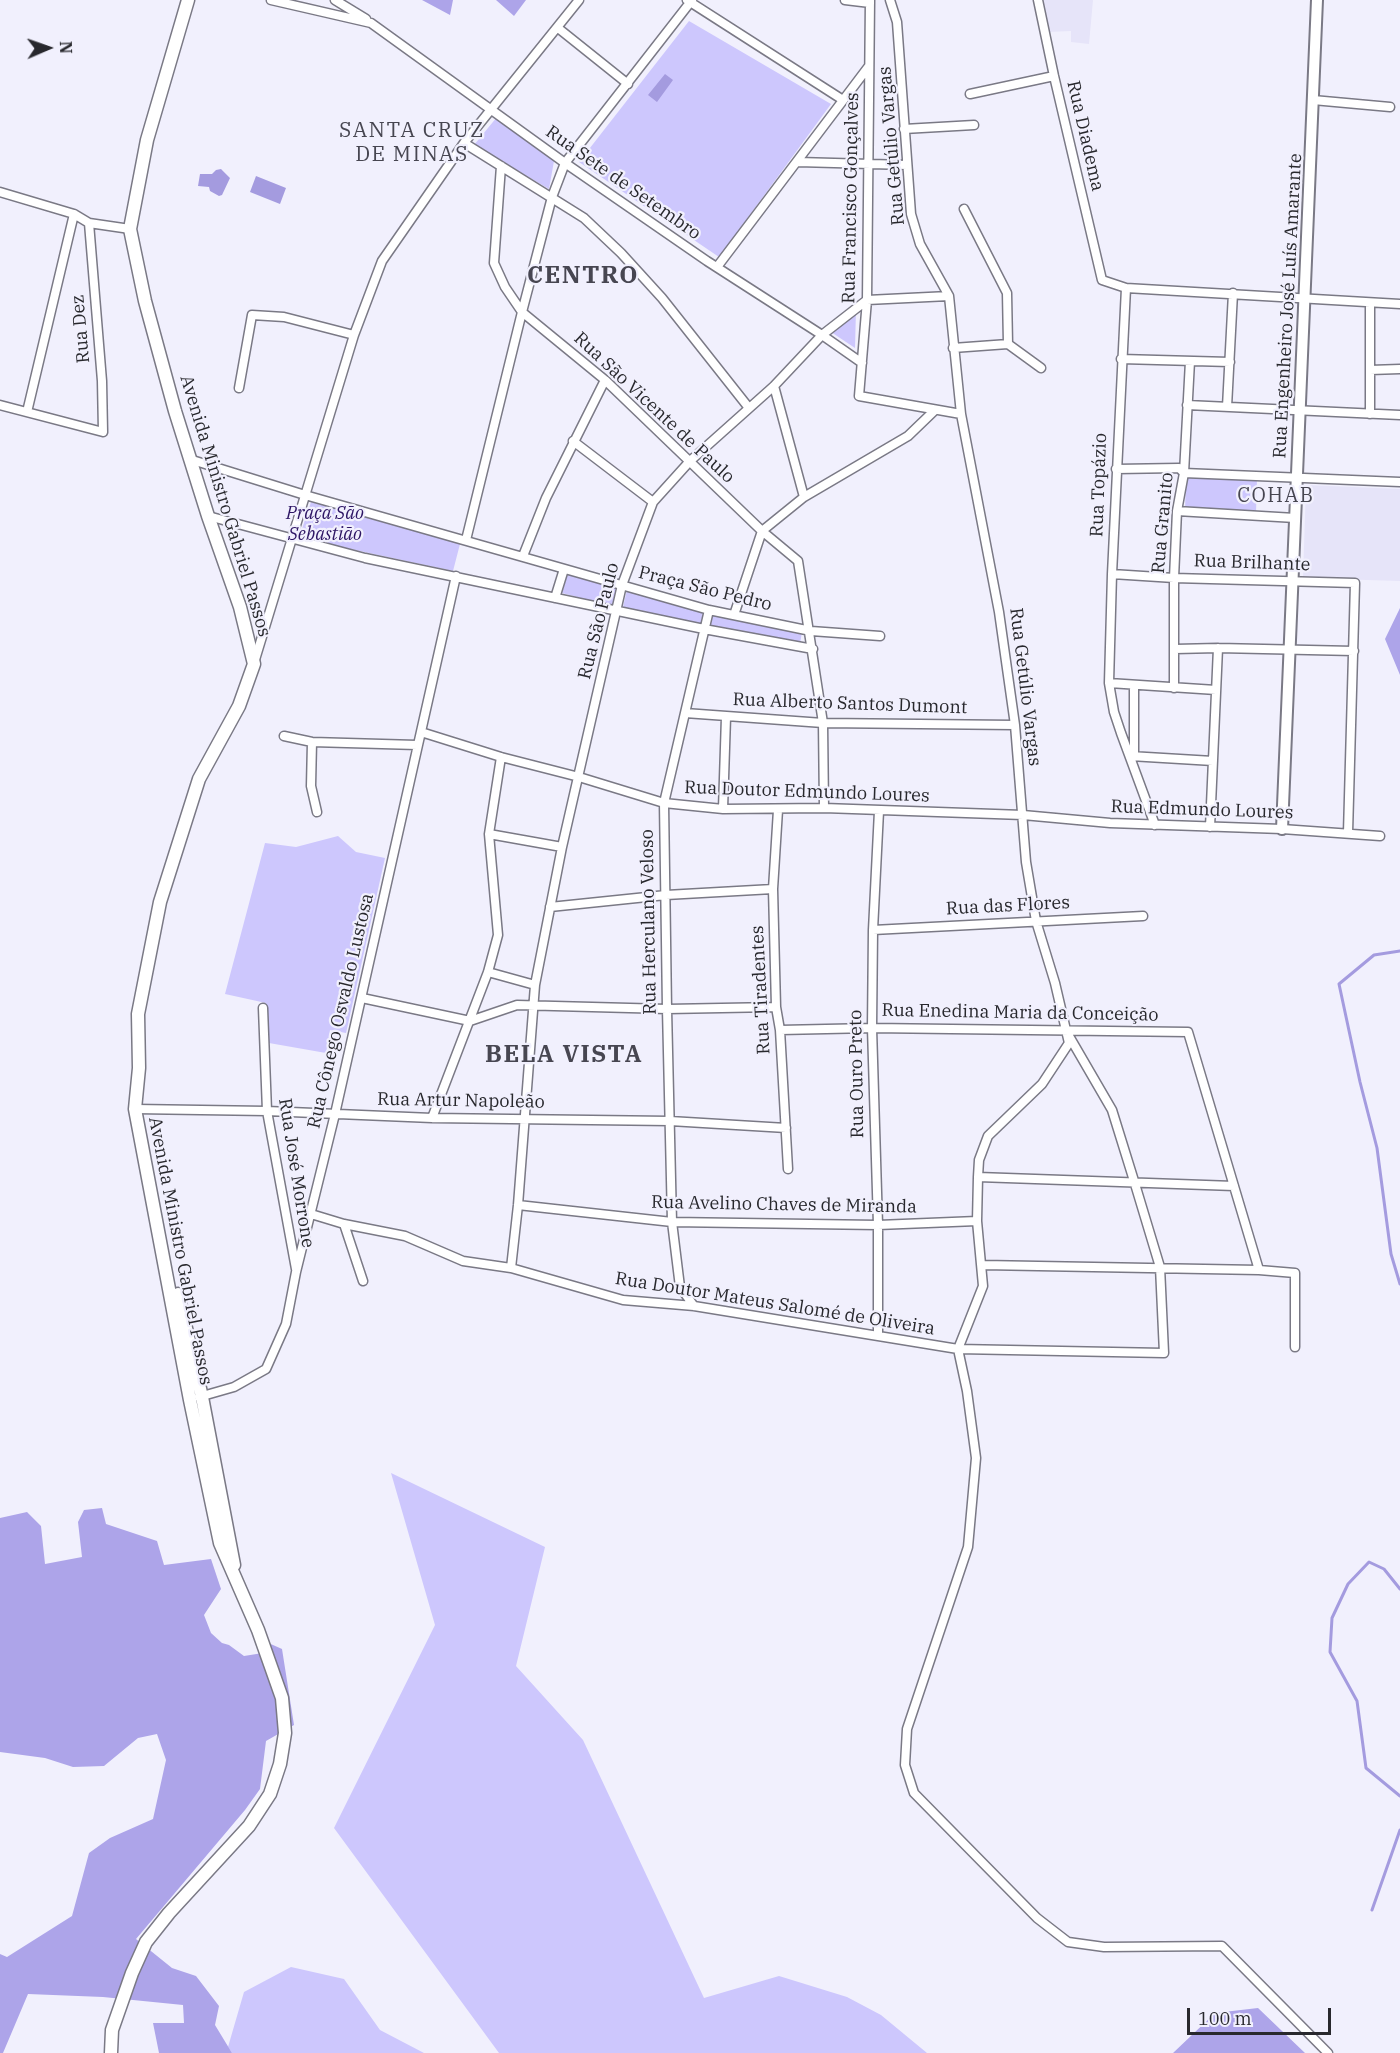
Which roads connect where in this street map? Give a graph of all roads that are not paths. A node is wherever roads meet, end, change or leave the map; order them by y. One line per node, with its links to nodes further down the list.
1 (188, 0): 37 (main road, Avenida Ministro Gabriel Passos)
2 (271, 0): 11 (street, Rua Sete de Setembro)
3 (309, 0): 13 (street)
4 (335, 0): 14 (street, Rua Sete de Setembro)
5 (579, 0): 15 (street)
6 (845, 0): 12 (street)
7 (890, 0): 25 (street, Rua Getúlio Vargas)
8 (1038, 0): 17 (street, Rua Diadema)
9 (1317, 0): 21 (street, Rua Engenheiro José Luís Amarante)
10 (690, 1): 18 (street); 20 (street)
11 (286, 2): 13 (street, Rua Sete de Setembro)
12 (870, 2): 16 (street, Rua Francisco Gonçalves)
13 (301, 8): 14 (street, Rua Sete de Setembro)
14 (371, 23): 23 (street, Rua Sete de Setembro)
15 (558, 28): 18 (street); 23 (street)
16 (870, 65): 20 (street); 29 (street, Rua Francisco Gonçalves)
17 (1054, 76): 19 (street); 39 (street, Rua Diadema)
18 (628, 84): 28 (street)
19 (970, 94)
20 (843, 100): 27 (street)
21 (1313, 100): 22 (street); 42 (street, Rua Engenheiro José Luís Amarante)
22 (1390, 107)
23 (492, 110): 26 (street); 28 (street, Rua Sete de Setembro)
24 (974, 125): 25 (street)
25 (904, 129): 30 (street, Rua Getúlio Vargas)
26 (464, 143): 31 (street); 47 (street)
27 (798, 162): 29 (street); 38 (street)
28 (565, 163): 33 (street); 38 (street, Rua Sete de Setembro)
29 (868, 165): 30 (street); 43 (street, Rua Francisco Gonçalves)
30 (907, 165): 41 (street, Rua Getúlio Vargas)
31 (501, 166): 33 (street); 46 (street, Rua São Vicente de Paulo)
32 (0, 192): 35 (street)
33 (552, 197): 46 (street); 64 (street)
34 (964, 209): 49 (street)
35 (74, 214): 36 (street); 67 (street)
36 (88, 223): 37 (street); 67 (street, Rua Dez)
37 (130, 229): 72 (main road, Avenida Ministro Gabriel Passos)
38 (717, 267): 48 (street, Rua Sete de Setembro)
39 (1125, 288): 40 (street); 51 (street, Rua Topázio)
40 (1233, 293): 42 (street); 53 (street)
41 (949, 296): 43 (street); 50 (street, Rua Getúlio Vargas)
42 (1305, 298): 44 (street); 65 (street, Rua Engenheiro José Luís Amarante)
43 (867, 300): 48 (street, Rua São Paulo); 54 (street, Rua Francisco Gonçalves)
44 (1370, 303): 45 (street); 57 (street)
45 (1400, 304)
46 (522, 312): 58 (street, Rua São Vicente de Paulo); 86 (street)
47 (354, 334): 60 (street); 78 (street)
48 (822, 335): 54 (street, Rua Sete de Setembro); 59 (street, Rua São Paulo)
49 (1008, 344): 50 (street); 55 (street)
50 (953, 348): 68 (street, Rua Getúlio Vargas)
51 (1121, 359): 52 (street); 74 (street, Rua Topázio)
52 (1190, 361): 53 (street); 62 (street, Rua Granito)
53 (1230, 362): 63 (street)
54 (862, 363): 66 (street, Rua Francisco Gonçalves)
55 (1041, 368)
56 (1400, 369): 57 (street)
57 (1370, 370): 69 (street)
58 (605, 380): 71 (street); 73 (street, Rua São Vicente de Paulo)
59 (774, 386): 64 (street, Rua São Paulo); 79 (street)
60 (239, 388)
61 (0, 405): 67 (street)
62 (1187, 405): 63 (street); 75 (street, Rua Granito)
63 (1227, 407): 65 (street)
64 (749, 408): 73 (street, Rua São Paulo)
65 (1300, 409): 69 (street); 76 (street, Rua Engenheiro José Luís Amarante)
66 (935, 410): 68 (street); 79 (street)
67 (27, 412)
68 (962, 414): 114 (street, Rua Getúlio Vargas)
69 (1370, 414): 70 (street)
70 (1400, 415)
71 (573, 441): 80 (street); 87 (street)
72 (189, 459): 78 (street); 82 (main road, Avenida Ministro Gabriel Passos)
73 (690, 461): 80 (street, Rua São Paulo); 84 (street, Rua São Vicente de Paulo)
74 (1116, 469): 75 (street); 89 (street, Rua Topázio)
75 (1184, 473): 76 (street); 81 (street, Rua Granito)
76 (1296, 478): 77 (street); 83 (street, Rua Engenheiro José Luís Amarante)
77 (1400, 482)
78 (305, 495): 85 (street); 86 (street)
79 (804, 497): 84 (street)
80 (653, 502): 93 (street, Rua São Paulo)
81 (1177, 511): 83 (street); 91 (street, Rua Granito)
82 (208, 516): 85 (street); 106 (main road, Avenida Ministro Gabriel Passos)
83 (1295, 518): 92 (street, Rua Engenheiro José Luís Amarante)
84 (762, 531): 97 (street); 99 (street, Rua São Vicente de Paulo)
85 (293, 538): 90 (street); 106 (street)
86 (466, 540): 87 (street)
87 (523, 556): 88 (street, Praça São Pedro)
88 (564, 569): 93 (street, Praça São Pedro); 94 (street)
89 (1112, 574): 91 (street, Rua Brilhante); 107 (street, Rua Topázio)
90 (456, 576): 94 (street); 115 (street, Rua Cônego Osvaldo Lustosa)
91 (1174, 578): 92 (street, Rua Brilhante); 103 (street, Rua Granito)
92 (1291, 581): 104 (street, Rua Engenheiro José Luís Amarante); 105 (street, Rua Brilhante)
93 (622, 585): 95 (street, Rua São Paulo); 96 (street, Praça São Pedro)
94 (555, 598): 95 (street)
95 (616, 610): 98 (street); 122 (street, Rua São Paulo)
96 (709, 610): 97 (street, Praça São Pedro); 98 (street, Rua Herculano Veloso)
97 (734, 615): 99 (street, Praça São Pedro)
98 (704, 629): 102 (street); 111 (street, Rua Herculano Veloso)
99 (811, 631): 100 (street, Praça São Pedro); 102 (street, Rua São Vicente de Paulo)
100 (880, 636)
101 (1218, 648): 103 (street); 104 (street); 110 (street)
102 (813, 649): 113 (street, Rua São Vicente de Paulo)
103 (1175, 649): 109 (street, Rua Granito)
104 (1290, 649): 105 (street); 132 (street, Rua Engenheiro José Luís Amarante)
105 (1354, 651): 133 (street)
106 (254, 664): 154 (main road, Avenida Ministro Gabriel Passos)
107 (1109, 683): 108 (street); 119 (street, Rua Topázio)
108 (1134, 686): 109 (street); 119 (street)
109 (1174, 688): 110 (street)
110 (1216, 690): 121 (street)
111 (685, 713): 112 (street, Rua Alberto Santos Dumont); 123 (street, Rua Herculano Veloso)
112 (726, 717): 113 (street, Rua Alberto Santos Dumont); 124 (street)
113 (823, 723): 114 (street, Rua Alberto Santos Dumont); 125 (street, Rua São Vicente de Paulo)
114 (1015, 725): 129 (street, Rua Getúlio Vargas)
115 (421, 732): 118 (street, Rua Cônego Osvaldo Lustosa); 120 (street, Rua Doutor Edmundo Loures)
116 (284, 736): 117 (street)
117 (312, 742): 118 (street); 128 (street)
118 (417, 745): 145 (street, Rua Cônego Osvaldo Lustosa)
119 (1132, 756): 121 (street); 130 (street, Rua Topázio)
120 (501, 758): 122 (street, Rua Doutor Edmundo Loures); 134 (street)
121 (1213, 760): 131 (street)
122 (579, 777): 123 (street, Rua Doutor Edmundo Loures); 136 (street, Rua São Paulo)
123 (664, 803): 124 (street, Rua Doutor Edmundo Loures); 138 (street, Rua Herculano Veloso)
124 (723, 808): 126 (street, Rua Doutor Edmundo Loures)
125 (824, 808): 126 (street, Rua Doutor Edmundo Loures); 127 (street, Rua Doutor Edmundo Loures)
126 (778, 810): 137 (street, Rua Tiradentes)
127 (879, 811): 129 (street, Rua Doutor Edmundo Loures); 142 (street, Rua Ouro Preto)
128 (317, 812)
129 (1023, 815): 130 (street, Rua Edmundo Loures); 141 (street, Rua Getúlio Vargas)
130 (1155, 825): 131 (street, Rua Edmundo Loures)
131 (1209, 828): 132 (street, Rua Edmundo Loures)
132 (1282, 829): 133 (street, Rua Edmundo Loures)
133 (1348, 833): 135 (street, Rua Edmundo Loures)
134 (489, 834): 136 (street); 143 (street)
135 (1380, 836)
136 (562, 847): 139 (street, Rua São Paulo)
137 (773, 889): 138 (street); 147 (street, Rua Tiradentes)
138 (666, 895): 139 (street); 149 (street, Rua Herculano Veloso)
139 (550, 907): 144 (street, Rua São Paulo)
140 (1143, 916): 141 (street, Rua das Flores)
141 (1036, 921): 142 (street, Rua das Flores); 153 (street, Rua Getúlio Vargas)
142 (873, 930): 151 (street, Rua Ouro Preto)
143 (488, 972): 144 (street); 150 (street)
144 (535, 985): 146 (street, Rua São Paulo)
145 (362, 998): 150 (street); 156 (street, Rua Cônego Osvaldo Lustosa)
146 (532, 1005): 149 (street); 150 (street); 158 (street, Rua São Paulo)
147 (776, 1007): 149 (street); 152 (street, Rua Tiradentes)
148 (263, 1008): 155 (street, Rua José Morrone)
149 (666, 1009): 159 (street, Rua Herculano Veloso)
150 (470, 1021): 157 (street)
151 (872, 1028): 152 (street, Rua Enedina Maria da Conceição); 153 (street, Rua Enedina Maria da Conceição); 170 (street, Rua Ouro Preto)
152 (780, 1030): 160 (street, Rua Tiradentes)
153 (1066, 1030): 162 (street, Rua Getúlio Vargas); 163 (street); 164 (street, Rua Enedina Maria da Conceição)
154 (139, 1109): 155 (street, Rua Artur Napoleão); 181 (main road, Avenida Ministro Gabriel Passos)
155 (267, 1111): 156 (street, Rua Artur Napoleão); 175 (street, Rua José Morrone)
156 (335, 1114): 157 (street, Rua Artur Napoleão); 166 (street, Rua Cônego Osvaldo Lustosa)
157 (432, 1118): 158 (street, Rua Artur Napoleão)
158 (524, 1118): 159 (street, Rua Artur Napoleão); 165 (street, Rua São Paulo)
159 (670, 1121): 160 (street, Rua Artur Napoleão); 168 (street, Rua Herculano Veloso)
160 (786, 1128): 161 (street, Rua Tiradentes)
161 (788, 1169)
162 (978, 1177): 163 (street); 167 (street, Rua Getúlio Vargas)
163 (1136, 1184): 164 (street); 172 (street)
164 (1234, 1186): 174 (street)
165 (518, 1205): 168 (street, Rua Avelino Chaves de Miranda); 173 (street, Rua São Paulo)
166 (311, 1214): 169 (street, Rua Doutor Mateus Salomé de Oliveira); 175 (street, Rua Cônego Osvaldo Lustosa)
167 (977, 1221): 170 (street, Rua Avelino Chaves de Miranda); 171 (street, Rua Getúlio Vargas)
168 (672, 1222): 170 (street, Rua Avelino Chaves de Miranda); 177 (street, Rua Herculano Veloso)
169 (344, 1224): 173 (street, Rua Doutor Mateus Salomé de Oliveira); 176 (street)
170 (878, 1225): 178 (street, Rua Ouro Preto)
171 (983, 1265): 172 (street); 180 (street, Rua Getúlio Vargas)
172 (1160, 1267): 174 (street); 180 (street, Rua Doutor Mateus Salomé de Oliveira)
173 (511, 1268): 177 (street, Rua Doutor Mateus Salomé de Oliveira)
174 (1259, 1270): 179 (street)
175 (296, 1272): 181 (street, Rua Cônego Osvaldo Lustosa)
176 (363, 1281)
177 (694, 1306): 178 (street, Rua Doutor Mateus Salomé de Oliveira)
178 (878, 1335): 180 (street, Rua Doutor Mateus Salomé de Oliveira)
179 (1295, 1347)
180 (958, 1349): 183 (street)
181 (196, 1398): 182 (main road, Avenida Ministro Gabriel Passos)
182 (111, 2053)
183 (1328, 2053)

